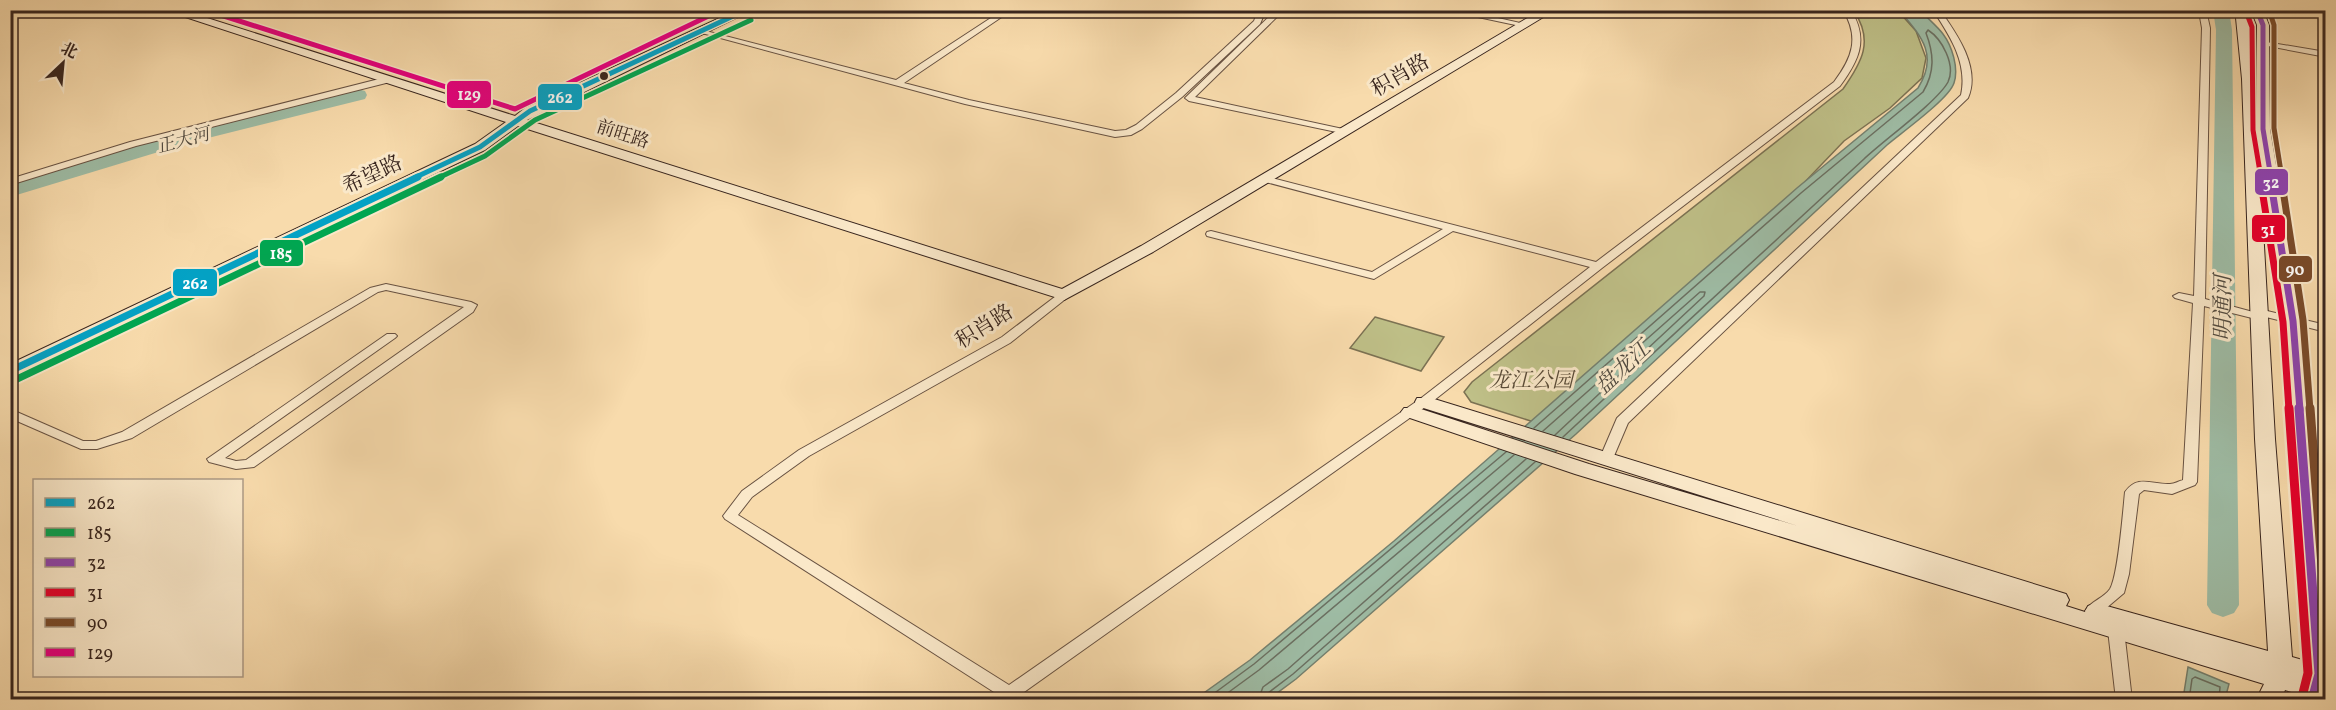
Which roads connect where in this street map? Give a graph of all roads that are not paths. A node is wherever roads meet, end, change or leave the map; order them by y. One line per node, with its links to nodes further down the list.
1 (169, 10): 22 (street, 前旺路)
2 (188, 10): 24 (street, 前旺路)
3 (737, 10): 24 (street, 希望路)
4 (747, 10): 19 (street, 希望路)
5 (1009, 10): 23 (street)
6 (1262, 10): 23 (street)
7 (1281, 10): 25 (street)
8 (1448, 10): 18 (street)
9 (1550, 10): 18 (street, 积肖路)
10 (1847, 10): 30 (street)
11 (1936, 10): 43 (street)
12 (2175, 10): 17 (street)
13 (2239, 10): 34 (street)
14 (2258, 10): 20 (street)
15 (2313, 10): 16 (street)
16 (2325, 12)
17 (2203, 13): 33 (street)
18 (1525, 25): 25 (street, 积肖路)
19 (702, 32): 23 (street); 24 (street, 希望路)
20 (2263, 43): 21 (street); 35 (street)
21 (2325, 55)
22 (387, 80): 24 (street, 前旺路); 27 (street)
23 (898, 83)
24 (514, 117): 31 (street, 前旺路); 37 (street, 希望路)
25 (1343, 132): 26 (street, 积肖路)
26 (1265, 178): 28 (street); 31 (street, 积肖路)
27 (10, 182)
28 (1450, 228): 29 (street); 30 (street)
29 (1211, 234)
30 (1598, 266): 41 (street)
31 (1067, 293): 48 (street, 积肖路)
32 (2179, 296): 33 (street)
33 (2203, 303): 34 (street); 44 (street)
34 (2260, 314): 35 (street); 46 (street)
35 (2293, 321): 36 (street); 47 (street)
36 (2325, 329)
37 (79, 334): 39 (street, 希望路); 40 (street, 希望路)
38 (391, 336): 42 (street)
39 (10, 362)
40 (10, 371)
41 (1418, 407): 43 (street); 48 (street)
42 (10, 413)
43 (1594, 462): 44 (street); 45 (street)
44 (2093, 611): 46 (street)
45 (2116, 630): 46 (street); 49 (street)
46 (2276, 681): 47 (street)
47 (2319, 687)
48 (1004, 696)
49 (2124, 699)

